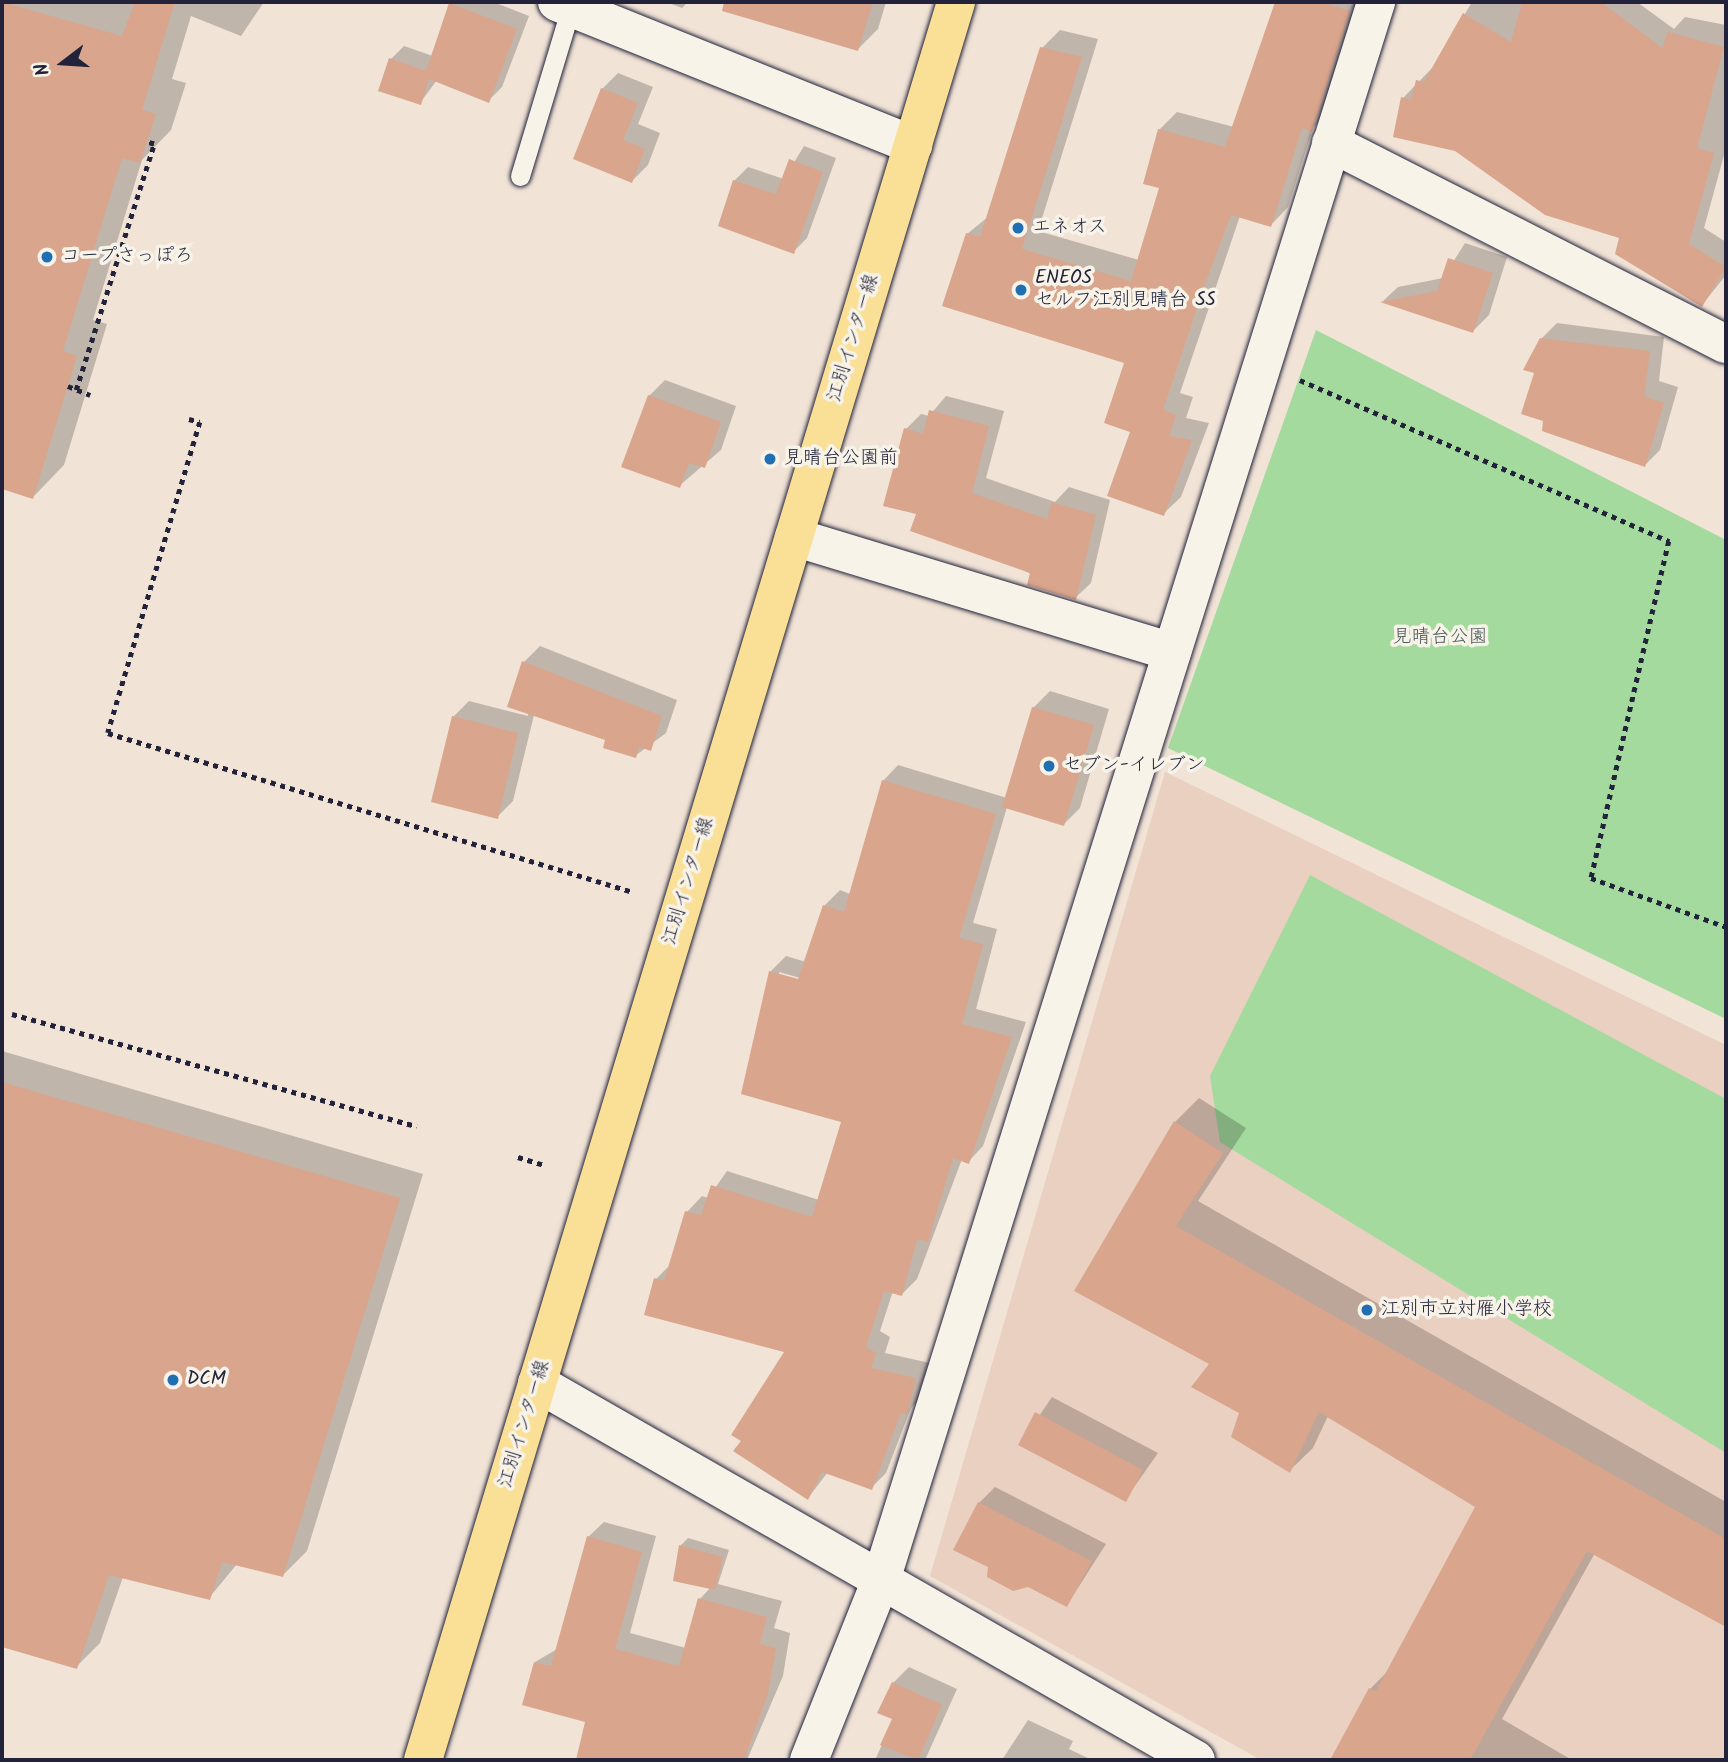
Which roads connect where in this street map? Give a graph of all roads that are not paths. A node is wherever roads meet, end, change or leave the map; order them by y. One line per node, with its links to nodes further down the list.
1 (956, 2): 5 (main road, 江別インター線)
2 (1376, 2): 4 (street)
3 (567, 4): 5 (street); 6 (lane)
4 (1331, 143): 7 (street); 9 (street)
5 (913, 145): 8 (main road, 江別インター線)
6 (520, 176)
7 (1726, 344)
8 (794, 537): 9 (street); 10 (main road, 江別インター線)
9 (1172, 652): 11 (street)
10 (537, 1382): 11 (street); 13 (main road, 江別インター線)
11 (881, 1580): 12 (street); 14 (street)
12 (1137, 1745): 15 (street)
13 (423, 1760)
14 (809, 1760)
15 (1196, 1760)

